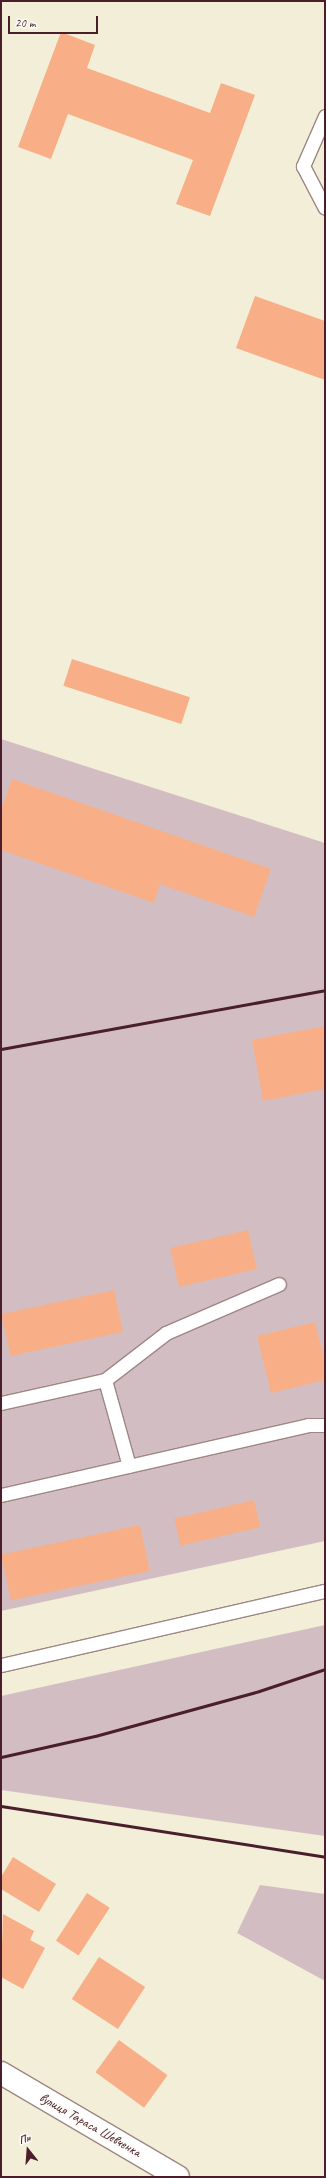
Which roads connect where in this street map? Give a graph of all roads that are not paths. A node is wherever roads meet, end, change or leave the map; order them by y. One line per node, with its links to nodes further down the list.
1 (325, 116): 2 (lane)
2 (325, 208)
3 (279, 1284): 4 (lane)
4 (105, 1380): 5 (lane); 7 (lane)
5 (1, 1403)
6 (325, 1425): 7 (lane)
7 (129, 1466): 8 (lane)
8 (1, 1494)
9 (325, 1592): 10 (lane)
10 (1, 1665)
11 (1, 2073): 12 (street, вулиця Тараса Шевченка)
12 (178, 2177)

